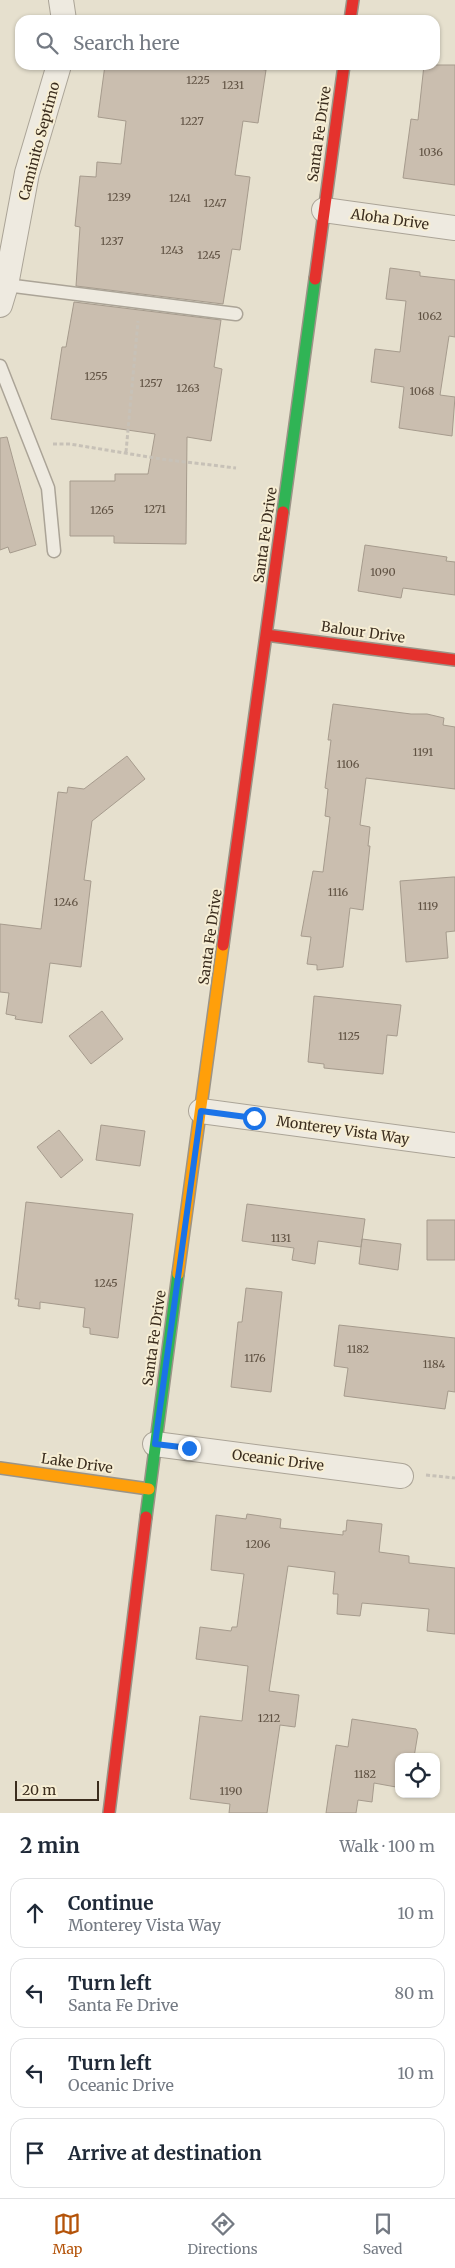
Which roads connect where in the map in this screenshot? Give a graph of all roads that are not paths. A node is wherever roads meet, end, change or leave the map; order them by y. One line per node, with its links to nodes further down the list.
1 (61, 0): 3 (street)
2 (353, 0): 4 (main road)
3 (63, 15)
4 (351, 15)
5 (58, 70): 9 (street, Caminito Septimo)
6 (343, 70): 7 (main road, Santa Fe Drive)
7 (324, 210): 8 (street, Aloha Drive); 13 (main road, Santa Fe Drive)
8 (455, 228)
9 (3, 295): 10 (lane)
10 (236, 314)
11 (0, 366): 12 (lane)
12 (54, 551)
13 (266, 635): 14 (main road, Balour Drive); 15 (main road, Santa Fe Drive)
14 (455, 660)
15 (201, 1111): 16 (street, Monterey Vista Way); 17 (main road, Santa Fe Drive)
16 (455, 1145)
17 (155, 1444): 19 (street, Oceanic Drive); 20 (main road, Santa Fe Drive)
18 (0, 1468): 20 (main road, Lake Drive)
19 (401, 1476)
20 (149, 1488): 21 (main road, Santa Fe Drive)
21 (110, 1813)

